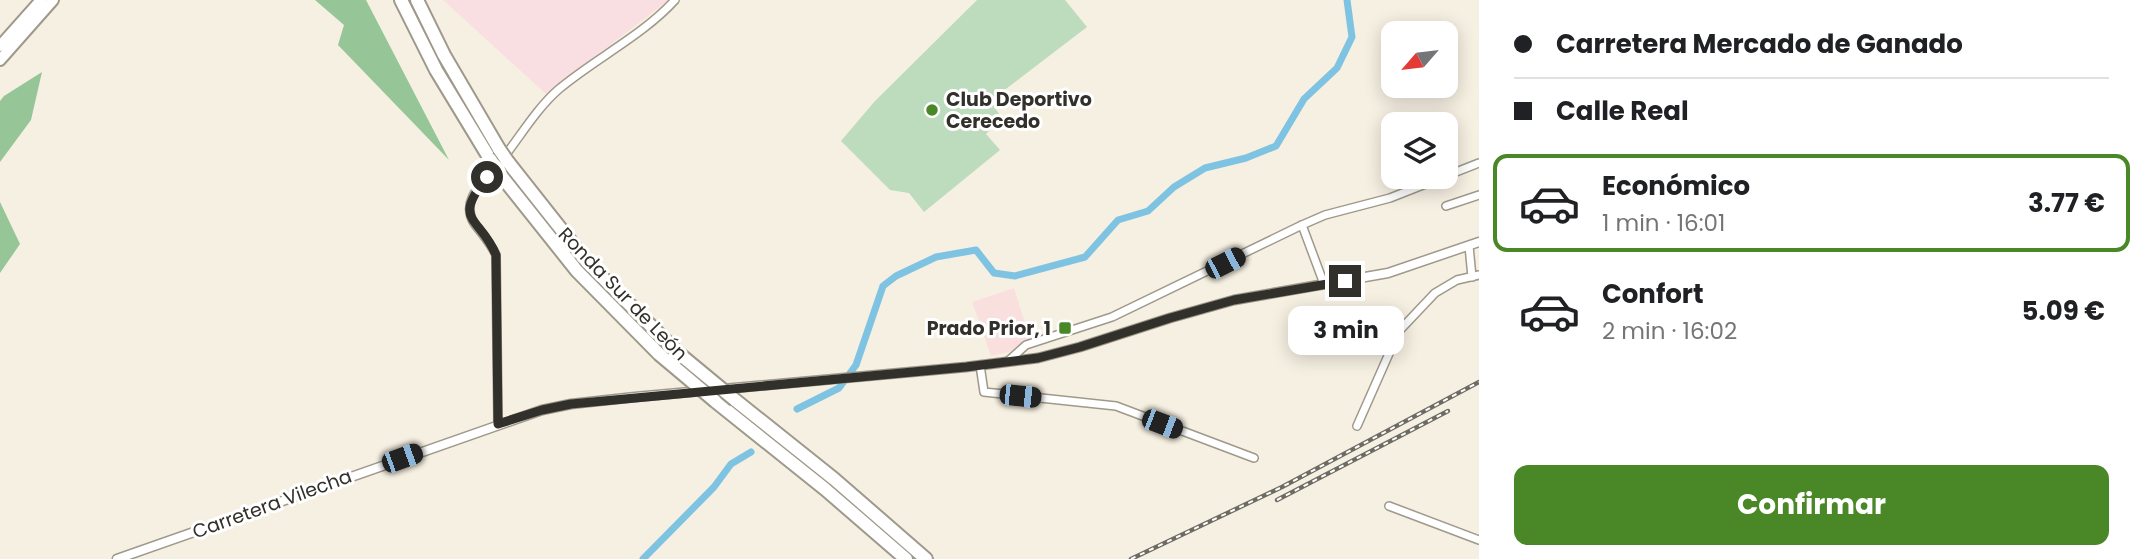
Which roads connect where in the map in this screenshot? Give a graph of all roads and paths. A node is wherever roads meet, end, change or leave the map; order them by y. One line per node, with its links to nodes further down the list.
1 (41, 0): 7 (main road)
2 (53, 0): 9 (main road)
3 (395, 0): 8 (highway)
4 (401, 0): 8 (highway, Ronda Sur de León)
5 (417, 0): 31 (highway, Ronda Sur de León, bridge)
6 (674, 0): 24 (street)
7 (0, 46)
8 (427, 53): 30 (highway, Ronda Sur de León, bridge)
9 (0, 60)
10 (1479, 163): 13 (street)
11 (1479, 195): 12 (street)
12 (1446, 206)
13 (1302, 225): 17 (street); 18 (street)
14 (1479, 242): 15 (street, Carretera Vilecha)
15 (1468, 246): 16 (street); 17 (street, Carretera Vilecha)
16 (1476, 276): 25 (street)
17 (1324, 284): 20 (street, Carretera Vilecha)
18 (1051, 338): 19 (street); 20 (street)
19 (1026, 345): 21 (street); 22 (street)
20 (1038, 358): 21 (street, Carretera Vilecha)
21 (1027, 359): 22 (street, Carretera Vilecha)
22 (1007, 362): 23 (street, Carretera Vilecha)
23 (979, 365): 24 (street, Carretera Vilecha); 26 (street)
24 (498, 424): 29 (street, Carretera Vilecha)
25 (1357, 426)
26 (1254, 458)
27 (1389, 506): 28 (street)
28 (1479, 540)
29 (117, 559)
30 (906, 559)
31 (926, 559)

